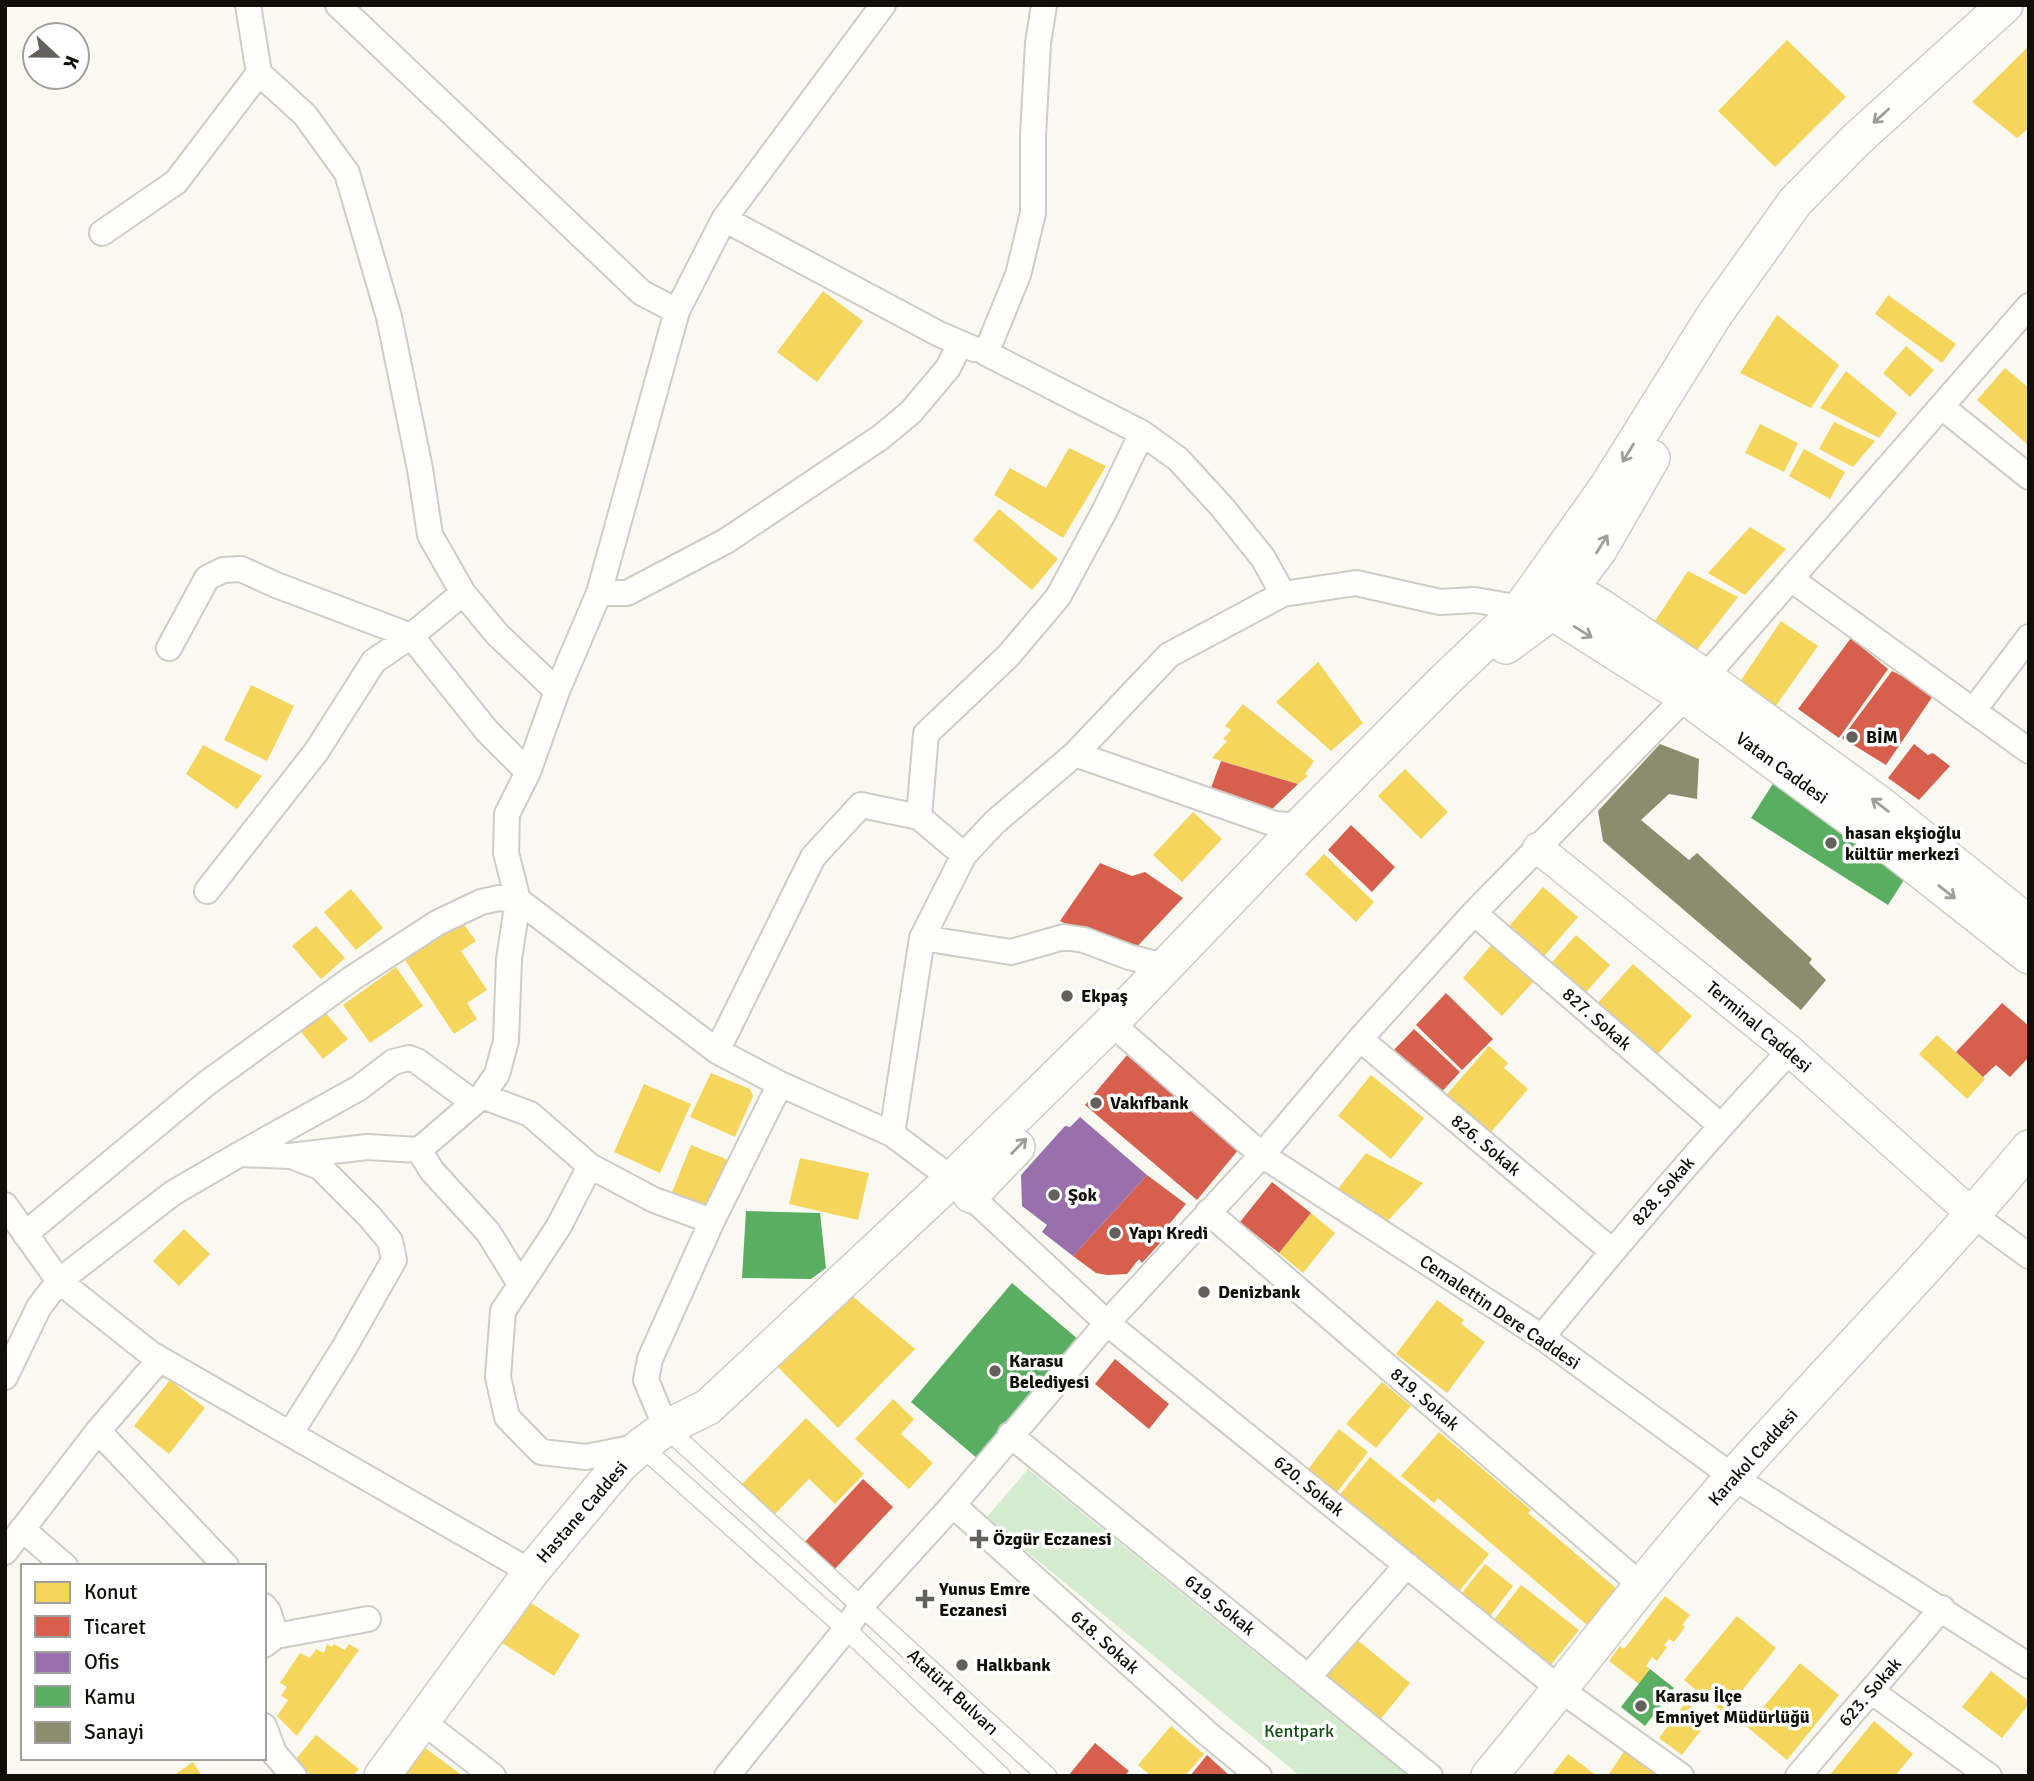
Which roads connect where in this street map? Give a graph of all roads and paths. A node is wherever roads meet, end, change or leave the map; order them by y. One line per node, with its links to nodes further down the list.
1 (248, 5): 7 (street)
2 (338, 5): 11 (street)
3 (883, 5): 8 (street)
4 (1044, 5): 13 (street)
5 (2005, 5): 21 (main road, one-way to 21)
6 (2029, 13): 21 (main road, one-way to 6)
7 (259, 73): 9 (street); 18 (street)
8 (724, 219): 11 (street); 12 (street)
9 (102, 233)
10 (2029, 306): 14 (street)
11 (677, 311): 19 (street)
12 (960, 344): 13 (street); 19 (street)
13 (986, 354): 15 (street)
14 (1942, 407): 16 (street); 17 (street)
15 (1142, 433): 20 (street); 31 (street)
16 (2029, 477)
17 (1791, 579): 25 (street); 27 (street)
18 (463, 593): 22 (street); 26 (street)
19 (599, 593): 26 (street)
20 (1283, 594): 21 (street); 29 (street)
21 (1547, 596): 25 (main road, Vatan Caddesi); 32 (main road); 42 (main road)
22 (411, 636): 24 (street); 30 (street); 35 (street)
23 (2029, 637): 27 (street)
24 (169, 648)
25 (1695, 687): 33 (street); 38 (main road, Vatan Caddesi, one-way to 25); 40 (main road, Vatan Caddesi, one-way to 40)
26 (557, 691): 30 (street)
27 (1973, 711): 28 (street)
28 (2029, 751)
29 (1075, 754): 32 (street); 34 (street)
30 (528, 772): 36 (street)
31 (919, 817): 34 (street); 44 (street)
32 (1300, 826): 41 (main road)
33 (1538, 848): 37 (street); 45 (street, Terminal Caddesi)
34 (964, 855): 39 (street)
35 (207, 891)
36 (518, 900): 44 (street, 620. Sokak); 47 (street); 61 (street)
37 (1474, 913): 43 (street); 48 (street, 827. Sokak)
38 (2029, 924)
39 (922, 938): 41 (street); 49 (street)
40 (2029, 956)
41 (1164, 966): 42 (main road)
42 (1118, 1029): 53 (street, Cemalettin Dere Caddesi); 56 (main road, Hastane Caddesi)
43 (1360, 1040): 53 (street); 62 (street, 826. Sokak)
44 (717, 1051): 46 (street, 620. Sokak)
45 (1790, 1051): 48 (street, 828. Sokak); 59 (street, Terminal Caddesi)
46 (780, 1084): 49 (street, 620. Sokak); 60 (street)
47 (478, 1100): 51 (street); 52 (street); 55 (street)
48 (1720, 1125): 62 (street, 828. Sokak)
49 (892, 1134): 56 (street, 620. Sokak)
50 (2029, 1148): 59 (main road, Karakol Caddesi)
51 (419, 1150): 54 (street); 65 (street)
52 (240, 1154): 54 (street); 64 (street)
53 (1262, 1155): 58 (street); 67 (street, Cemalettin Dere Caddesi)
54 (290, 1156): 71 (street)
55 (590, 1166): 60 (street); 65 (street)
56 (962, 1187): 66 (street, 620. Sokak); 73 (main road, Hastane Caddesi)
57 (5, 1205): 61 (street)
58 (1208, 1212): 66 (street); 82 (street, 819. Sokak)
59 (1973, 1215): 63 (street); 74 (main road, Karakol Caddesi)
60 (712, 1221): 73 (street)
61 (25, 1234): 64 (street)
62 (1612, 1251): 67 (street, 828. Sokak)
63 (2029, 1256)
64 (59, 1282): 68 (street); 69 (street)
65 (520, 1284): 73 (street)
66 (1107, 1323): 72 (street); 80 (street, 620. Sokak)
67 (1542, 1337): 74 (street, Cemalettin Dere Caddesi)
68 (160, 1359): 70 (street); 71 (street)
69 (5, 1377)
70 (98, 1431): 76 (street); 79 (street)
71 (290, 1434): 81 (street)
72 (1010, 1436): 75 (street); 90 (street, 619. Sokak)
73 (654, 1437): 81 (main road, Hastane Caddesi); 83 (street, Atatürk Bulvarı); 87 (street)
74 (1733, 1477): 82 (main road, Karakol Caddesi); 85 (street, Cemalettin Dere Caddesi)
75 (953, 1506): 83 (street); 101 (street, 618. Sokak)
76 (22, 1529): 77 (street); 78 (street)
77 (5, 1552)
78 (63, 1564)
79 (224, 1564)
80 (1407, 1565): 90 (street); 91 (street, 620. Sokak)
81 (531, 1572): 93 (main road, Hastane Caddesi)
82 (1642, 1586): 91 (main road, Karakol Caddesi)
83 (861, 1606): 87 (street); 100 (street, Atatürk Bulvarı)
84 (266, 1608): 88 (street)
85 (1942, 1608): 89 (street, Cemalettin Dere Caddesi); 92 (street, 623. Sokak)
86 (368, 1619): 88 (street)
87 (846, 1629): 98 (street); 99 (street)
88 (270, 1641)
89 (2029, 1666)
90 (1309, 1676): 102 (street, 619. Sokak)
91 (1561, 1690): 103 (main road, Karakol Caddesi); 104 (street, 620. Sokak)
92 (1871, 1690): 105 (street, 623. Sokak); 106 (street)
93 (422, 1721): 96 (main road, Hastane Caddesi); 97 (street)
94 (266, 1731): 95 (street)
95 (294, 1776)
96 (382, 1776)
97 (493, 1776)
98 (727, 1776)
99 (1002, 1776)
100 (1047, 1776)
101 (1259, 1776)
102 (1430, 1776)
103 (1489, 1776)
104 (1681, 1776)
105 (1798, 1776)
106 (1989, 1776)

